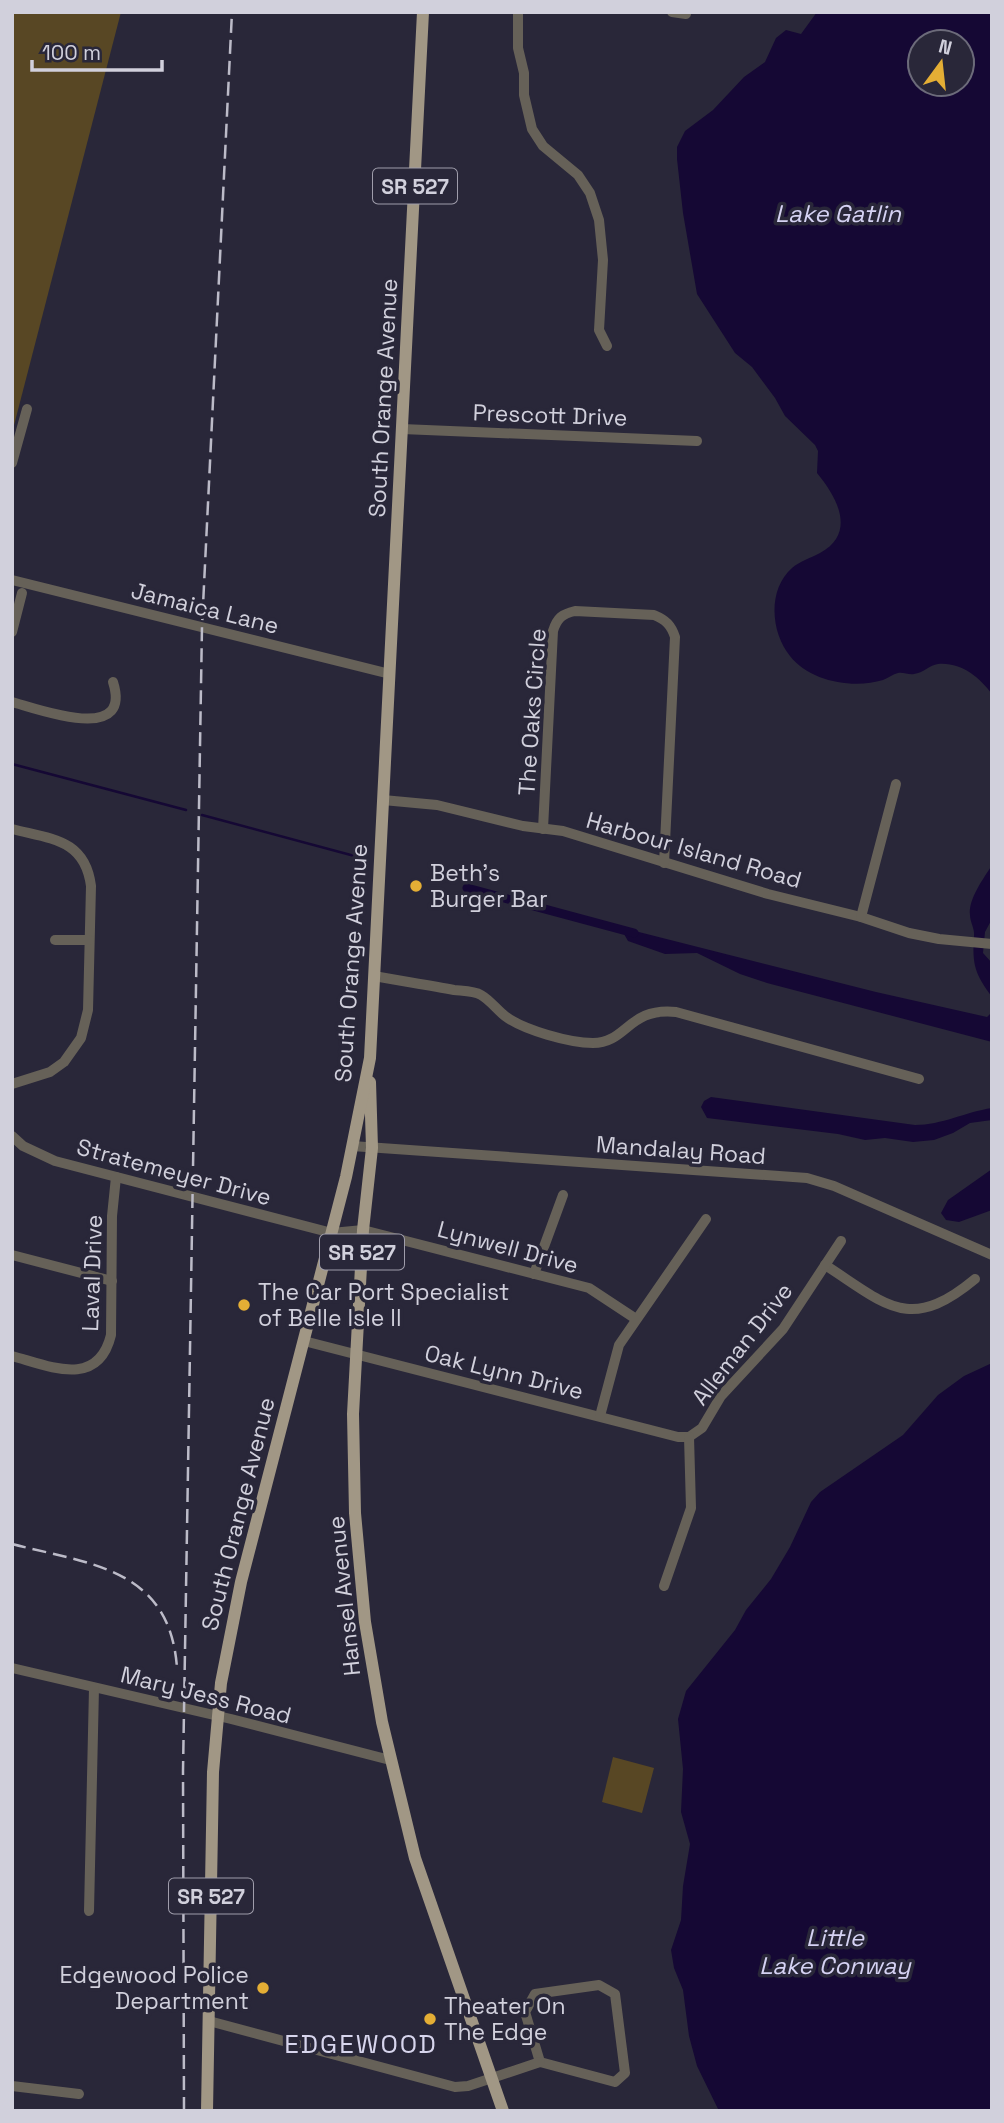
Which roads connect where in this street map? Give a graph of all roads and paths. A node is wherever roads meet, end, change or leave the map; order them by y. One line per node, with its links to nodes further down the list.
1 (423, 12): 7 (main road, South Orange Avenue / SR 527)
2 (519, 12): 5 (street)
3 (673, 12): 4 (street)
4 (686, 14)
5 (607, 346)
6 (27, 409): 9 (street)
7 (402, 429): 8 (street, Prescott Drive); 13 (main road, South Orange Avenue / SR 527)
8 (697, 441)
9 (12, 463)
10 (12, 580): 13 (street, Jamaica Lane)
11 (22, 593): 12 (street)
12 (12, 632)
13 (390, 674): 17 (main road, South Orange Avenue / SR 527)
14 (113, 682): 15 (street)
15 (12, 702)
16 (896, 784): 21 (street)
17 (383, 800): 19 (street, Harbour Island Road); 25 (main road, South Orange Avenue / SR 527)
18 (12, 828): 23 (street)
19 (543, 829): 20 (street, Harbour Island Road); 20 (street, The Oaks Circle)
20 (664, 863): 21 (street, Harbour Island Road)
21 (861, 917): 24 (street, Harbour Island Road)
22 (55, 940): 23 (street)
23 (89, 940): 28 (street)
24 (988, 944)
25 (374, 976): 26 (main road, South Orange Avenue / SR 527); 27 (street)
26 (370, 1058): 30 (main road, South Orange Avenue / SR 527); 31 (main road, Hansel Avenue / SR 527)
27 (919, 1079)
28 (12, 1084)
29 (12, 1136): 32 (street, Stratemeyer Drive)
30 (352, 1146): 31 (street, Mandalay Road); 36 (main road, South Orange Avenue / SR 527)
31 (372, 1148): 35 (main road, Hansel Avenue / SR 527); 39 (street, Mandalay Road)
32 (116, 1177): 36 (street, Stratemeyer Drive); 43 (street, Laval Drive)
33 (562, 1195): 41 (street)
34 (706, 1219): 44 (street)
35 (363, 1230): 36 (street, Lynwell Drive); 41 (street, Lynwell Drive); 46 (main road, Hansel Avenue / SR 527)
36 (332, 1233): 45 (main road, South Orange Avenue / SR 527)
37 (841, 1241): 40 (street, Alleman Drive)
38 (12, 1255): 43 (street)
39 (992, 1255)
40 (825, 1265): 42 (street); 49 (street, Alleman Drive)
41 (534, 1274): 44 (street, Lynwell Drive)
42 (975, 1279)
43 (112, 1281): 47 (street, Laval Drive)
44 (636, 1319): 48 (street)
45 (304, 1341): 46 (street, Oak Lynn Drive); 53 (main road, South Orange Avenue / SR 527)
46 (355, 1354): 48 (street, Oak Lynn Drive); 54 (main road, Hansel Avenue / SR 527)
47 (12, 1356)
48 (600, 1416): 49 (street, Oak Lynn Drive)
49 (692, 1435): 50 (street)
50 (664, 1586)
51 (12, 1668): 52 (street, Mary Jess Road)
52 (94, 1688): 53 (street, Mary Jess Road); 55 (street)
53 (217, 1716): 54 (street, Mary Jess Road); 56 (main road, South Orange Avenue / SR 527)
54 (390, 1760): 58 (main road, Hansel Avenue / SR 527)
55 (89, 1911)
56 (209, 2021): 58 (street); 61 (main road, South Orange Avenue / SR 527)
57 (540, 2062): 57 (street); 58 (street)
58 (491, 2078): 62 (main road, Hansel Avenue / SR 527)
59 (12, 2086): 60 (street)
60 (79, 2094)
61 (207, 2111)
62 (503, 2111)

